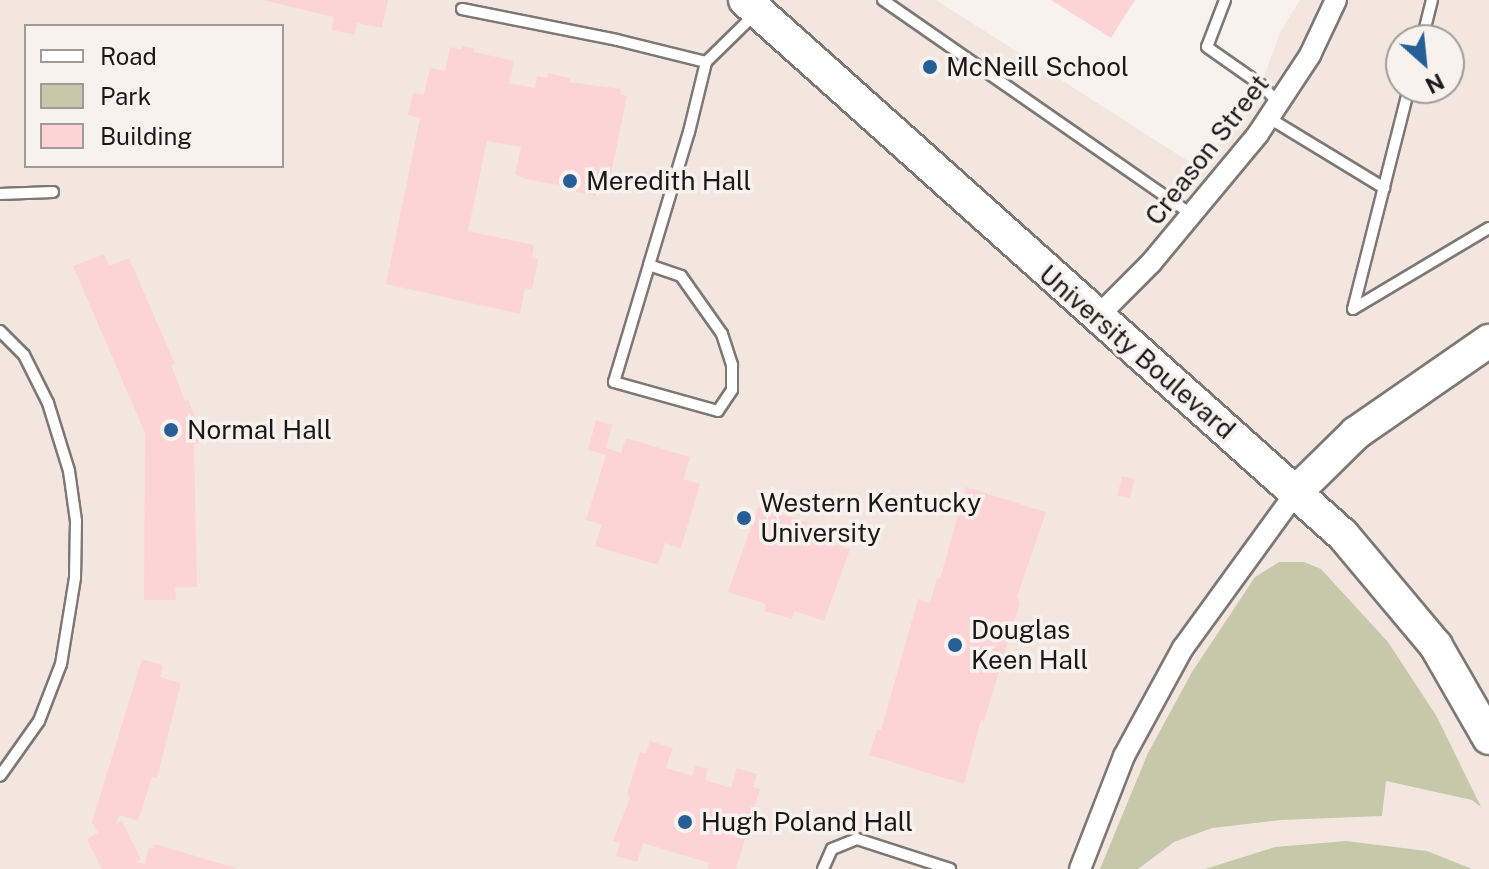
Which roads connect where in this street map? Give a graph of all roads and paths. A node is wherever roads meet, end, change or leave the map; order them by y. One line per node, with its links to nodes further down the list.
1 (883, 0): 14 (lane)
2 (1225, 0): 10 (lane)
3 (1336, 0): 10 (street, Creason Street)
4 (1432, 0): 7 (lane)
5 (751, 6): 8 (lane); 17 (main road, University Boulevard)
6 (462, 9): 8 (lane)
7 (1426, 24)
8 (706, 62): 16 (lane)
9 (1405, 104): 11 (lane)
10 (1274, 110): 11 (lane); 14 (street, Creason Street)
11 (1384, 188): 15 (lane)
12 (53, 192): 13 (lane)
13 (0, 194)
14 (1191, 214): 17 (street, Creason Street)
15 (1489, 228)
16 (649, 265): 16 (lane)
17 (1097, 317): 20 (main road, University Boulevard)
18 (0, 331): 22 (lane)
19 (1489, 341): 20 (main road)
20 (1297, 491): 21 (main road, University Boulevard); 25 (street)
21 (1489, 738)
22 (0, 776)
23 (823, 869): 24 (lane)
24 (950, 869)
25 (1080, 869)

